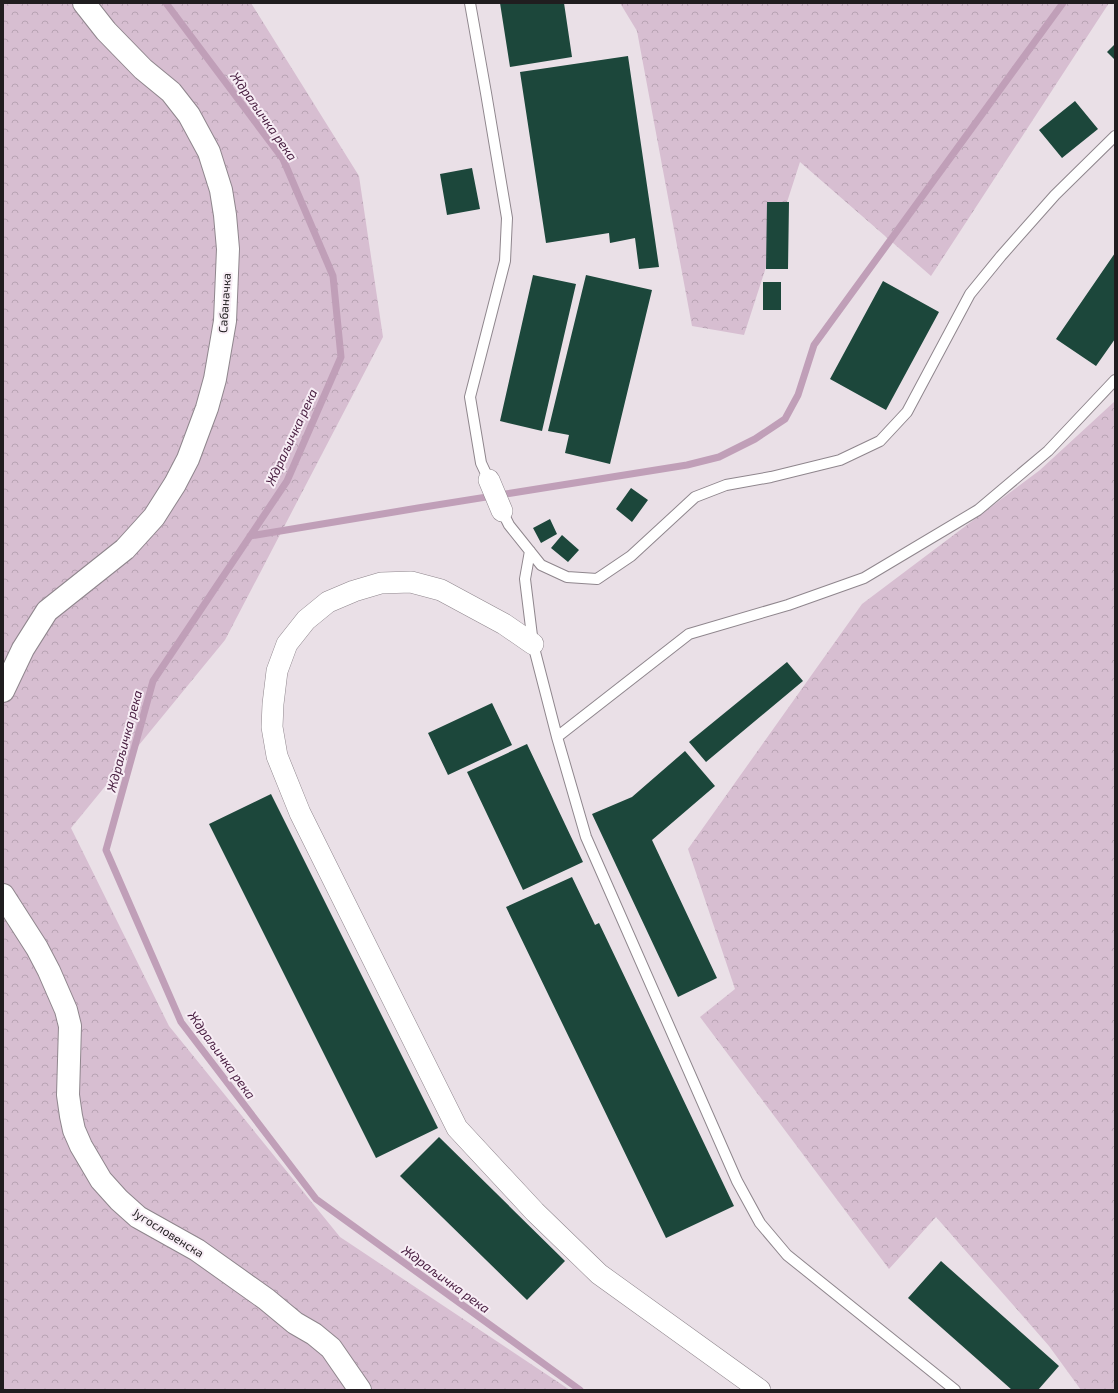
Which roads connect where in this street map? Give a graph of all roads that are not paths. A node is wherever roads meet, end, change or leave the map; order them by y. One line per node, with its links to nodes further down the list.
1 (84, 3): 9 (main road, Сабаначка)
2 (470, 3): 5 (lane)
3 (1115, 136): 7 (lane)
4 (1115, 380): 10 (lane)
5 (488, 480): 6 (street)
6 (502, 511): 7 (lane)
7 (530, 551): 8 (lane)
8 (533, 644): 10 (lane); 13 (street)
9 (3, 691)
10 (557, 737): 14 (lane)
11 (3, 895): 12 (main road, Југословенска)
12 (360, 1390)
13 (760, 1390)
14 (955, 1390)

